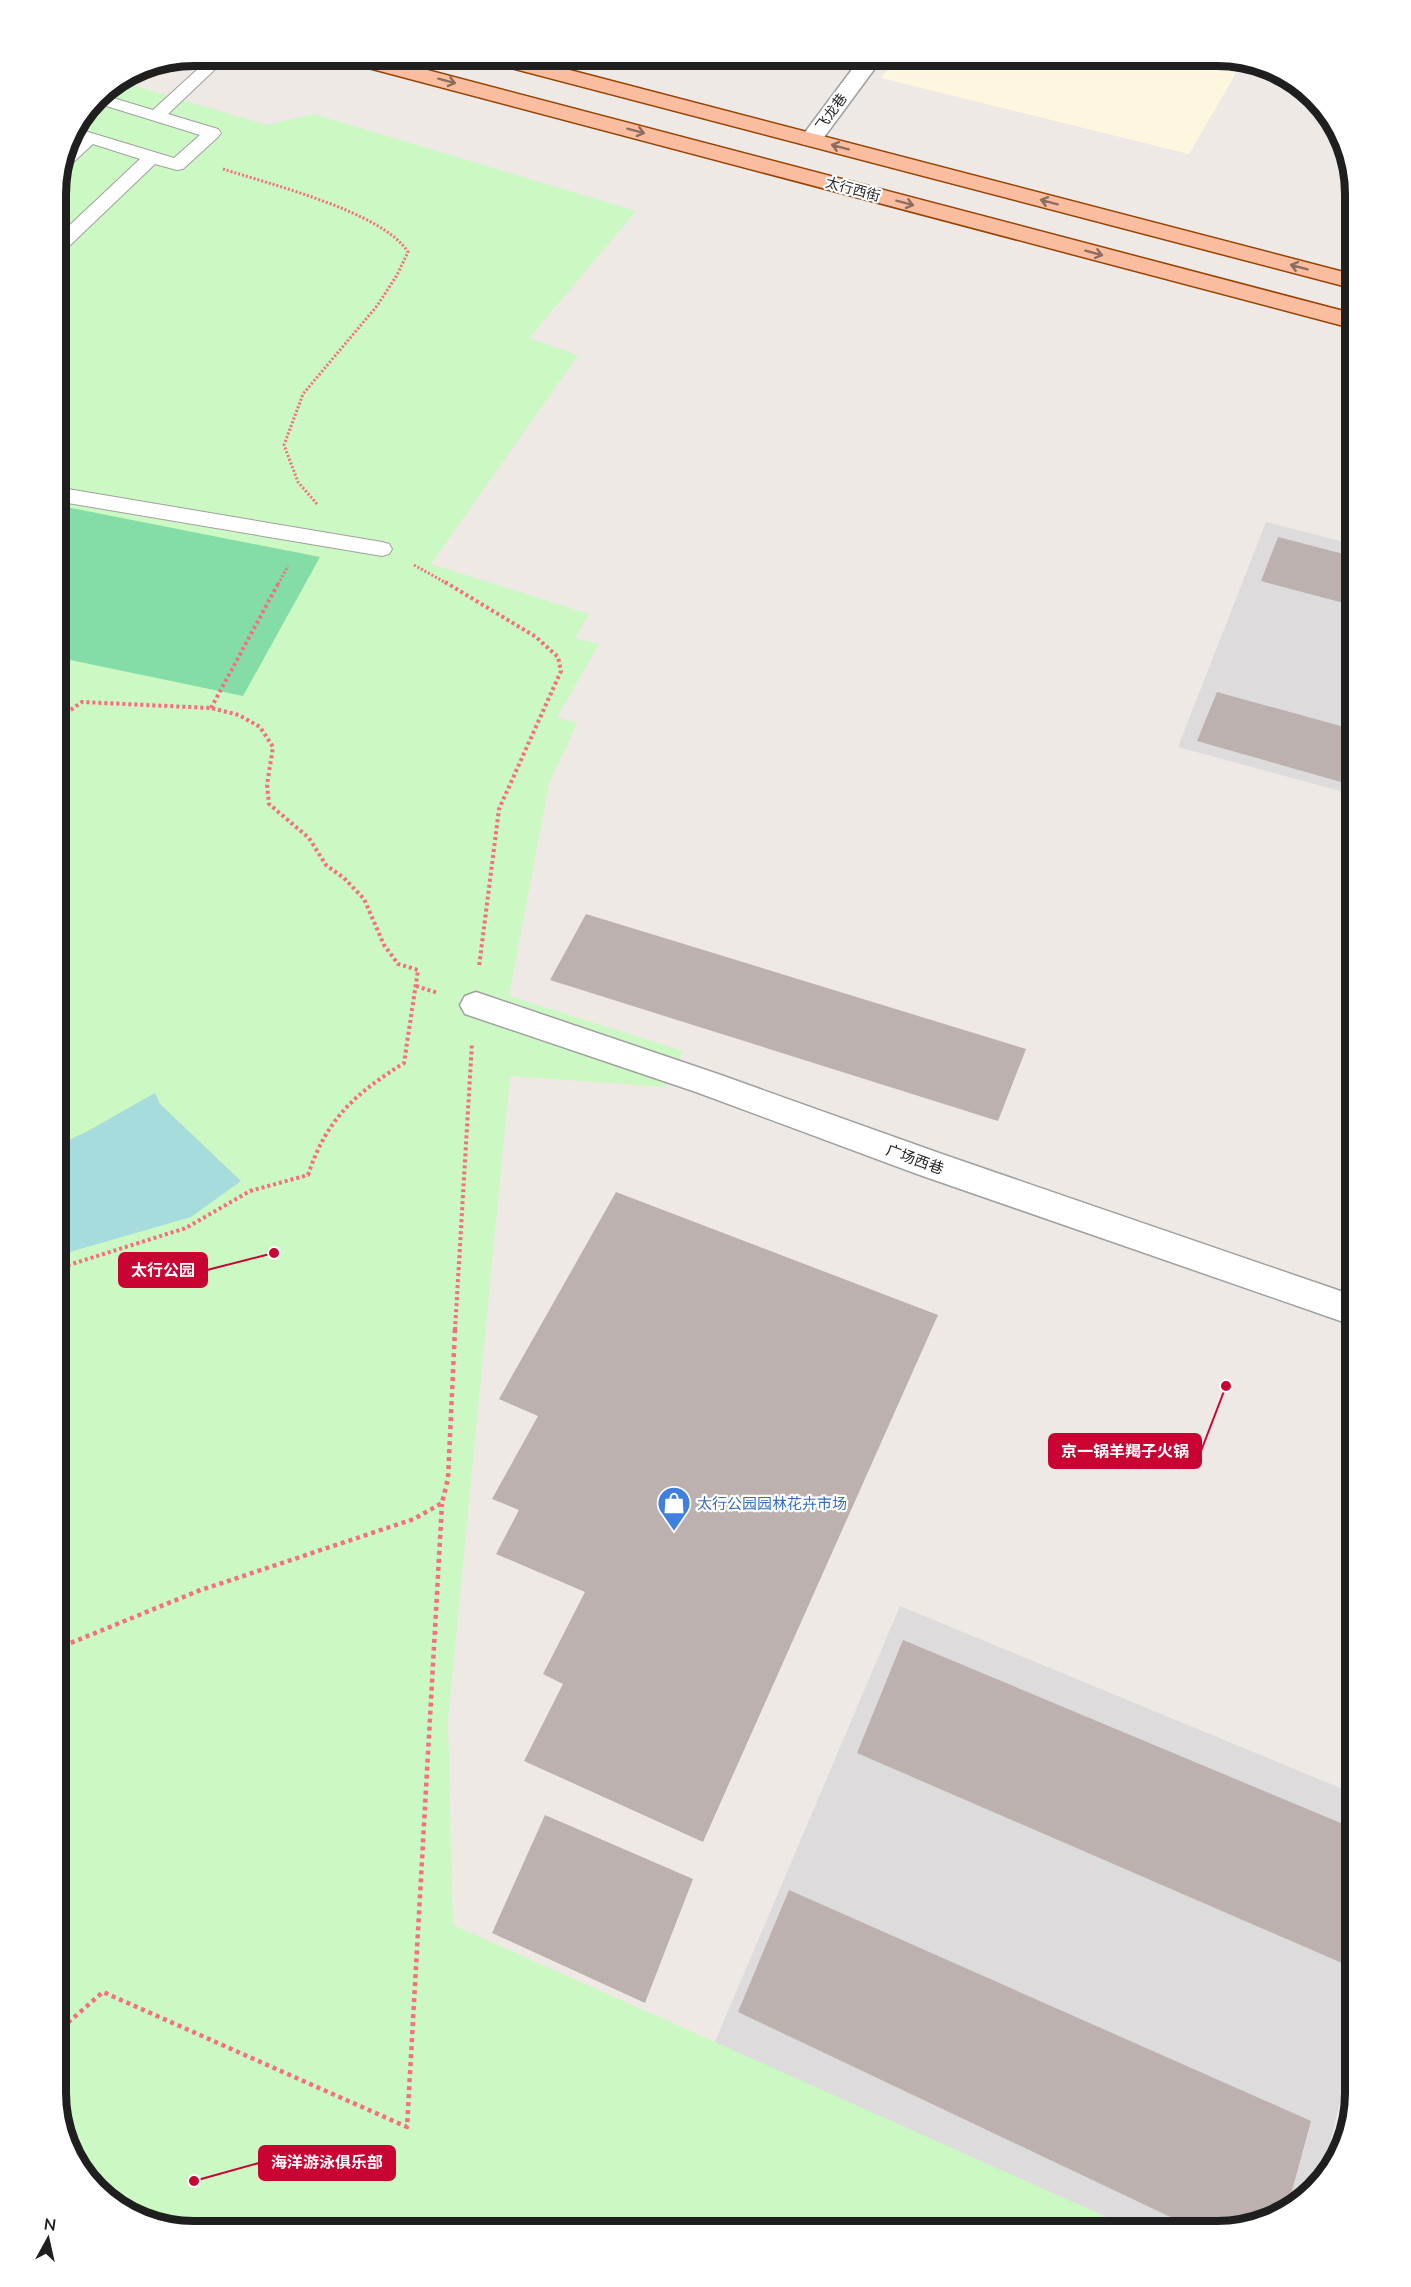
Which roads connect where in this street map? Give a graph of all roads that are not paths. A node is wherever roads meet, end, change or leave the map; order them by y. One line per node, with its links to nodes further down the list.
1 (210, 66): 6 (lane)
2 (388, 66): 14 (main road, 太行西街, one-way to 14)
3 (530, 66): 9 (main road)
4 (866, 66): 9 (street, 飞龙巷)
5 (106, 101): 6 (lane)
6 (156, 116): 11 (lane)
7 (81, 135): 8 (lane)
8 (90, 138): 10 (lane); 11 (lane)
9 (811, 139): 13 (main road, one-way to 9)
10 (73, 153)
11 (152, 157): 12 (lane)
12 (66, 239)
13 (1345, 279)
14 (1345, 319)
15 (66, 496): 16 (lane)
16 (382, 549)
17 (476, 1005): 18 (street, 广场西巷)
18 (1345, 1307)

